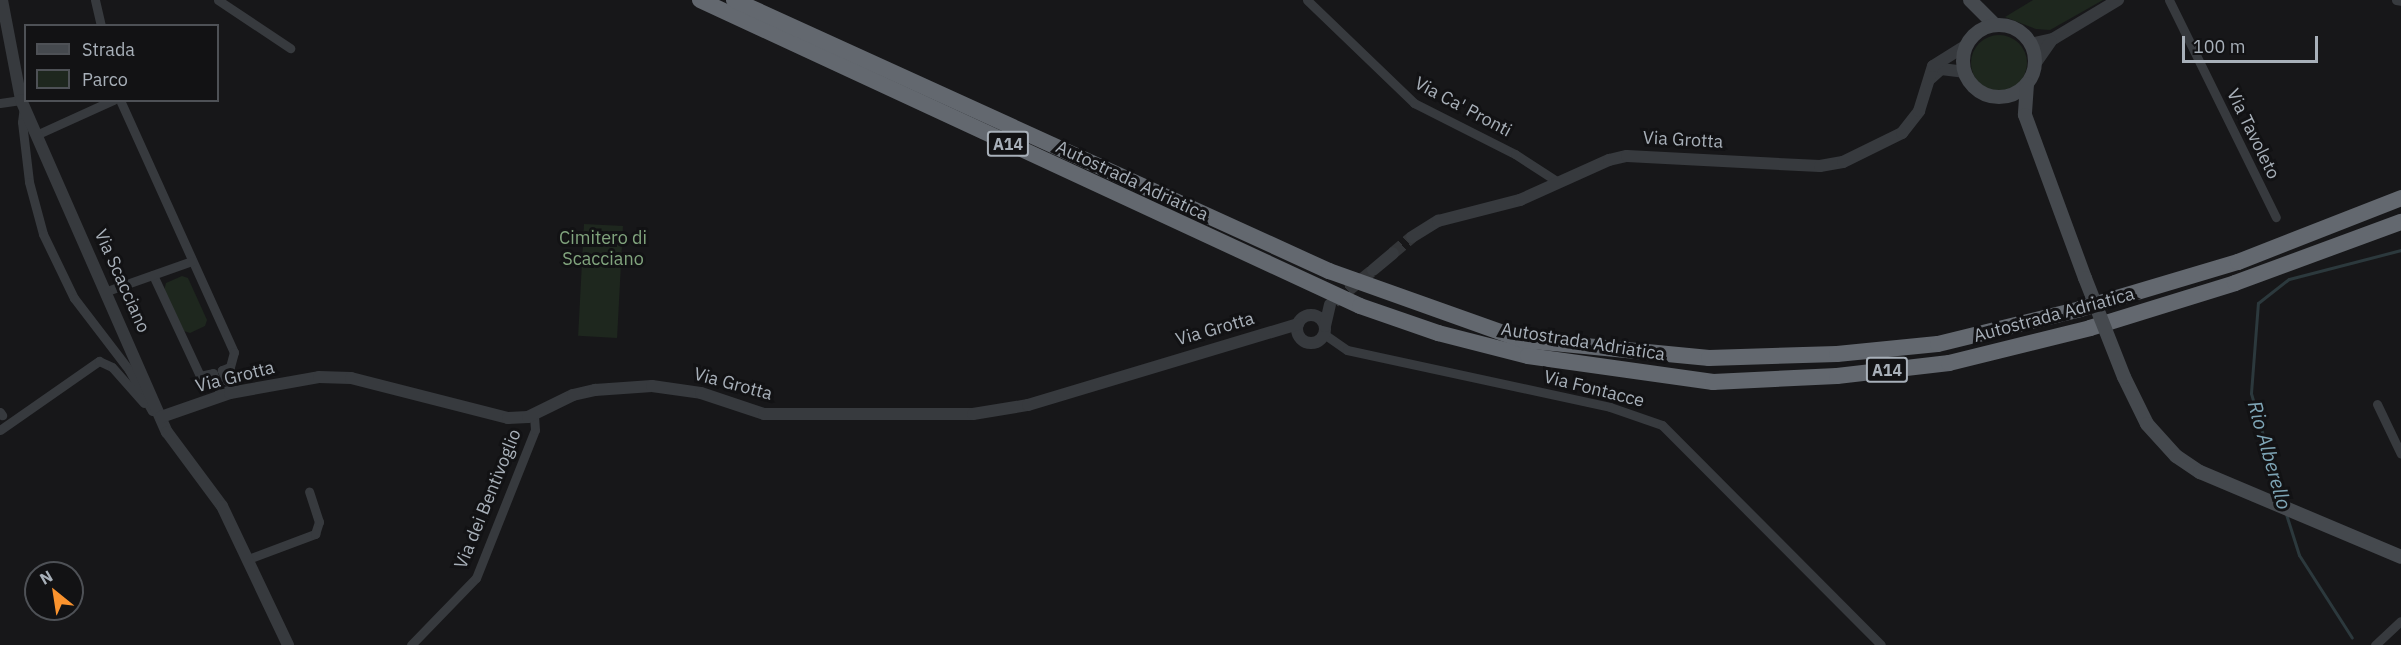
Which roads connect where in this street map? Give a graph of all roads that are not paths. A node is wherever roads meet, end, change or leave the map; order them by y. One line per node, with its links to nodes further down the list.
1 (2, 0): 26 (street, Via Scacciano)
2 (95, 0): 12 (street)
3 (218, 0): 17 (street)
4 (700, 0): 32 (highway, Autostrada Adriatica / A14)
5 (734, 0): 30 (highway, Autostrada Adriatica / A14)
6 (1307, 0): 29 (street, Via Ca' Pronti)
7 (2118, 0): 15 (street)
8 (2169, 0): 31 (street, Via Tavoleto)
9 (2396, 0): 10 (street)
10 (2401, 1)
11 (1971, 3): 13 (main road); 14 (main road)
12 (101, 24)
13 (1995, 25): 14 (main road); 16 (main road)
14 (1971, 39): 19 (main road); 20 (street, Via Grotta)
15 (2053, 39): 16 (street); 18 (street)
16 (2031, 44): 18 (main road)
17 (290, 48)
18 (2035, 64): 21 (main road)
19 (1964, 72): 20 (street); 22 (main road)
20 (1928, 81): 29 (street, Via Grotta)
21 (2027, 84): 22 (main road); 27 (main road)
22 (2003, 98): 27 (main road)
23 (109, 102): 28 (street)
24 (121, 102): 35 (street)
25 (0, 103): 26 (street)
26 (22, 103): 28 (street, Via Scacciano); 43 (street)
27 (2025, 115): 48 (main road, bridge)
28 (36, 135): 38 (street, Via Scacciano)
29 (1558, 183): 33 (street, Via Grotta)
30 (2401, 198)
31 (2276, 217)
32 (2401, 222)
33 (1412, 237)
34 (1393, 253): 36 (street)
35 (192, 261): 37 (street); 41 (street)
36 (1373, 270)
37 (153, 275): 38 (street); 41 (street)
38 (107, 291): 43 (street, Via Scacciano)
39 (1298, 324): 40 (street); 40 (street); 44 (street, Via Grotta)
40 (1324, 330): 53 (street, Via Fontacce)
41 (225, 394): 43 (street, Via Grotta); 44 (street, Via Grotta)
42 (2377, 404): 46 (street)
43 (157, 414): 45 (street); 49 (street, Via Scacciano)
44 (534, 414): 52 (street, Via dei Bentivoglio)
45 (0, 430)
46 (2401, 454)
47 (309, 492): 49 (street)
48 (2401, 557)
49 (248, 559): 51 (street, Via Scacciano)
50 (2401, 621): 54 (street)
51 (288, 645)
52 (411, 645)
53 (1881, 645)
54 (2374, 645)

